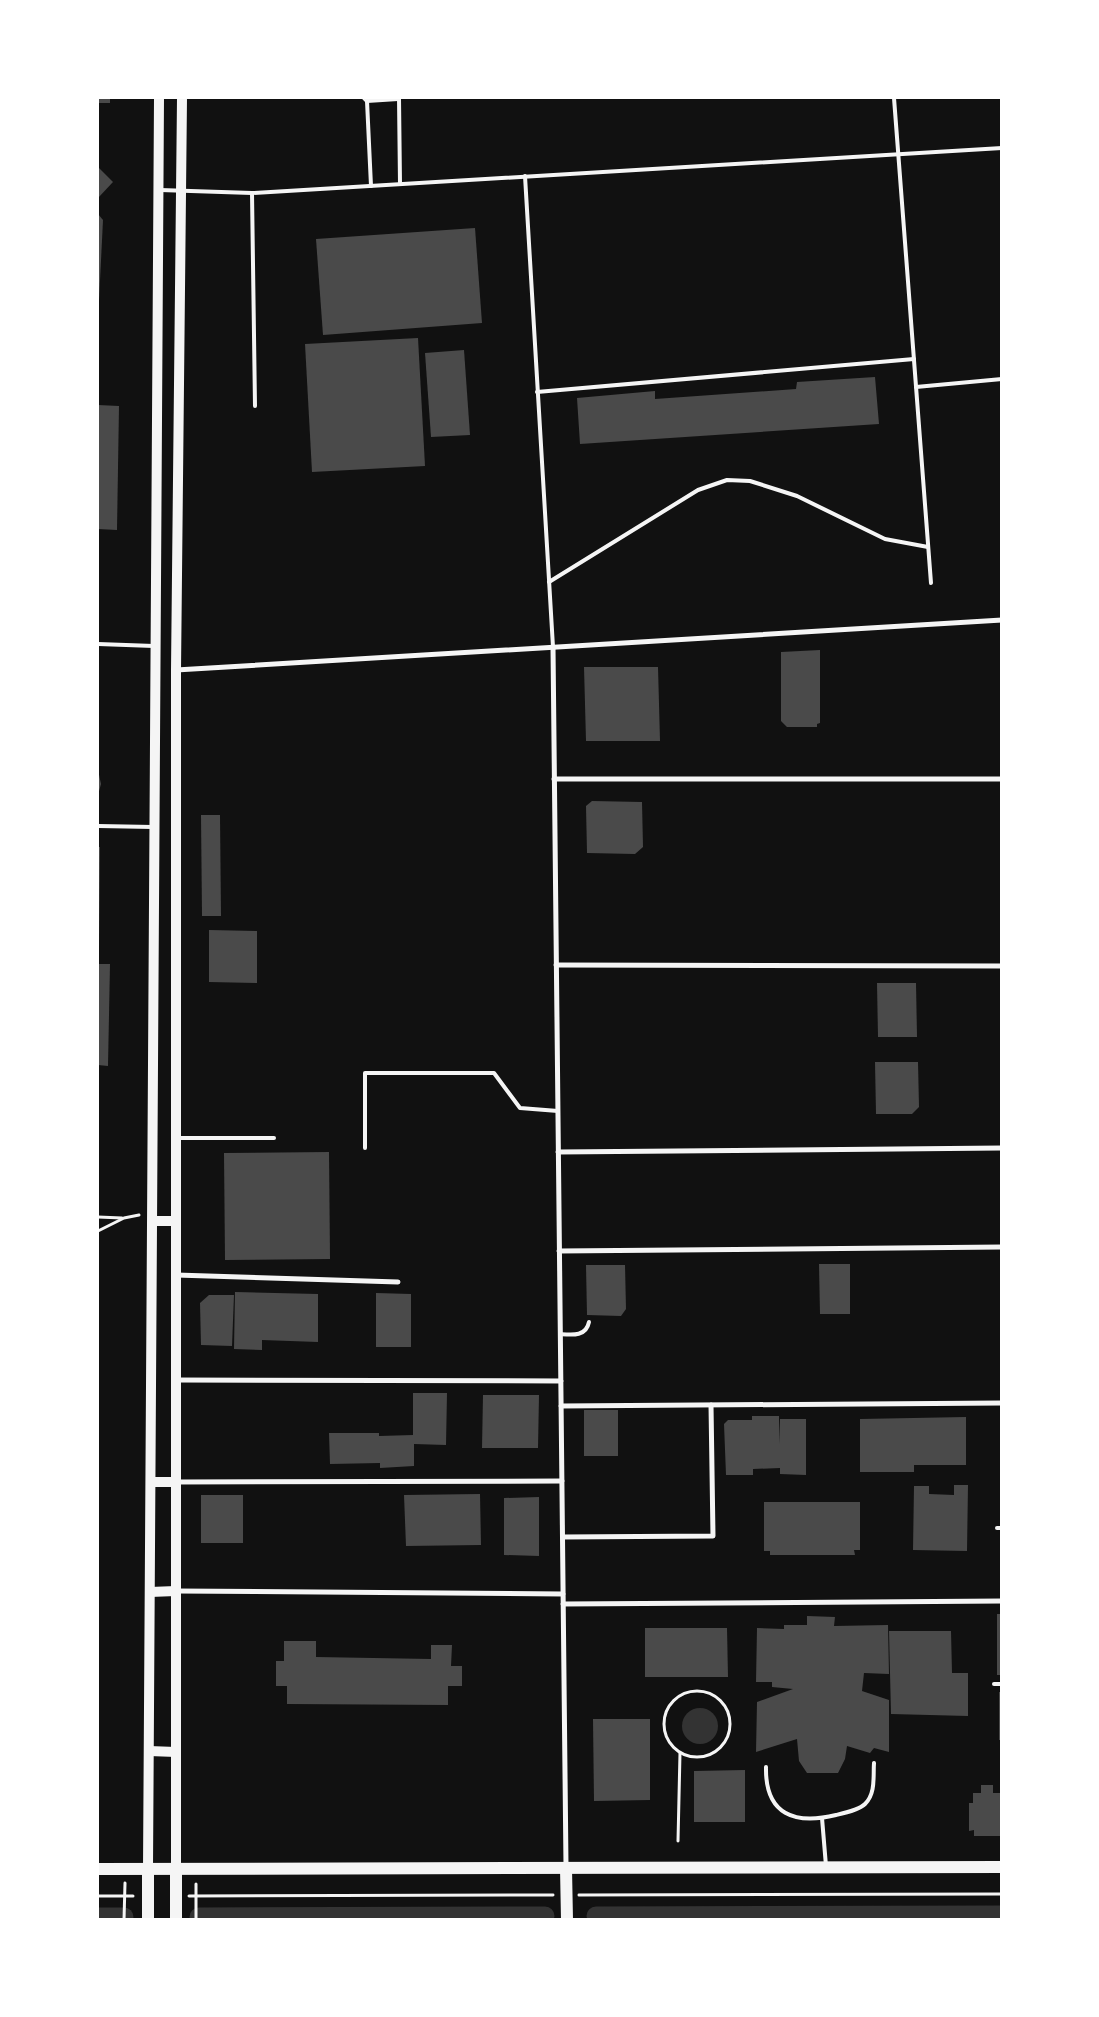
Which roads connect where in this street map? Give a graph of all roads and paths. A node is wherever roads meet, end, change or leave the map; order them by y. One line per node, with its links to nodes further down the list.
1 (158, 98): 11 (main road)
2 (182, 98): 12 (main road)
3 (399, 98): 5 (lane); 9 (lane)
4 (894, 98): 7 (lane)
5 (365, 99): 10 (lane)
6 (1002, 148): 7 (lane)
7 (899, 156): 8 (lane); 14 (lane)
8 (525, 176): 9 (lane); 17 (lane)
9 (400, 184): 10 (lane)
10 (371, 186): 13 (lane)
11 (158, 190): 12 (lane); 24 (main road)
12 (181, 190): 13 (lane); 27 (main road)
13 (252, 193): 18 (lane)
14 (914, 359): 16 (lane); 17 (lane)
15 (1002, 379): 16 (lane)
16 (916, 387): 19 (lane)
17 (537, 392): 20 (lane)
18 (255, 406)
19 (928, 547): 20 (lane); 21 (lane)
20 (549, 582): 25 (lane)
21 (931, 583)
22 (1002, 620): 25 (street)
23 (98, 644): 24 (lane)
24 (156, 646): 26 (main road)
25 (553, 647): 27 (street); 28 (street)
26 (156, 670): 27 (main road); 31 (main road)
27 (176, 670): 35 (main road)
28 (554, 779): 29 (street); 32 (street)
29 (1002, 779)
30 (98, 826): 31 (lane)
31 (155, 827): 40 (main road)
32 (556, 965): 33 (street); 34 (street)
33 (1002, 966)
34 (558, 1110): 37 (lane); 39 (street)
35 (176, 1138): 36 (lane); 43 (main road)
36 (274, 1138)
37 (365, 1148)
38 (1002, 1148): 39 (street)
39 (558, 1152): 46 (street)
40 (153, 1216): 42 (path); 43 (main road); 57 (main road)
41 (98, 1217): 42 (path)
42 (124, 1218): 44 (path)
43 (176, 1221): 47 (main road)
44 (98, 1231)
45 (1002, 1247): 46 (street)
46 (559, 1251): 50 (street)
47 (176, 1275): 48 (street); 51 (main road)
48 (398, 1282)
49 (588, 1322): 50 (lane)
50 (560, 1334): 52 (street)
51 (176, 1380): 52 (street); 58 (main road)
52 (561, 1381): 55 (street)
53 (1002, 1403): 54 (street)
54 (711, 1405): 55 (street); 59 (street)
55 (561, 1406): 56 (street)
56 (562, 1481): 58 (street); 59 (street)
57 (151, 1482): 58 (main road); 61 (main road)
58 (176, 1482): 60 (main road)
59 (562, 1536): 62 (street)
60 (176, 1591): 61 (main road); 62 (street); 68 (main road)
61 (150, 1592): 67 (main road)
62 (563, 1594): 64 (street)
63 (1002, 1601): 64 (street)
64 (563, 1604): 75 (street)
65 (994, 1684): 66 (lane)
66 (1002, 1684)
67 (149, 1751): 68 (main road); 78 (main road)
68 (176, 1752): 79 (main road)
69 (680, 1754): 69 (path); 73 (path)
70 (874, 1763): 72 (lane)
71 (766, 1768): 72 (lane)
72 (822, 1818): 76 (lane)
73 (678, 1841)
74 (1002, 1867): 76 (main road)
75 (566, 1868): 76 (main road); 79 (main road); 83 (main road)
76 (826, 1868)
77 (98, 1869): 78 (main road)
78 (148, 1869): 79 (main road); 90 (main road)
79 (176, 1869): 91 (main road)
80 (196, 1880): 88 (path)
81 (125, 1882): 85 (path)
82 (1002, 1894): 83 (path)
83 (567, 1895): 88 (path); 93 (main road)
84 (98, 1896): 85 (path)
85 (124, 1896): 86 (path); 89 (path)
86 (133, 1896)
87 (186, 1896): 88 (path)
88 (196, 1896): 92 (path)
89 (124, 1920)
90 (148, 1920)
91 (176, 1920)
92 (196, 1920)
93 (567, 1920)

